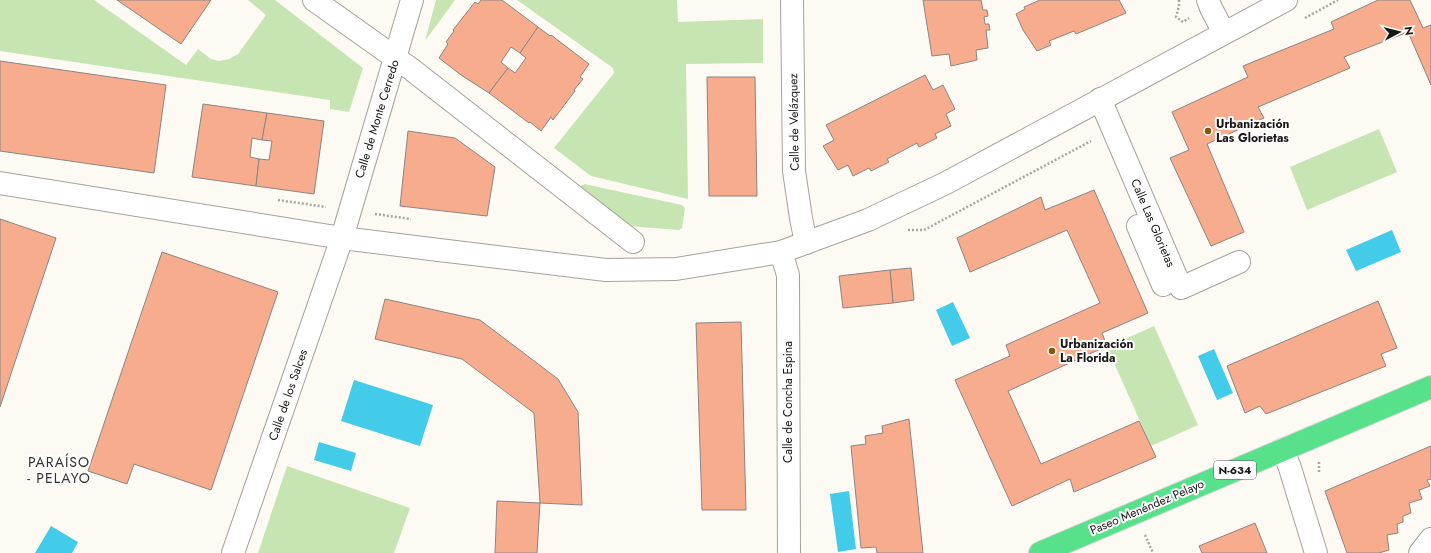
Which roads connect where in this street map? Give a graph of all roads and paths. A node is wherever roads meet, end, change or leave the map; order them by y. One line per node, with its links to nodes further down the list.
1 (314, 0): 11 (street)
2 (412, 0): 11 (street, Calle de Monte Cerredo)
3 (792, 0): 20 (street, Calle de Velázquez)
4 (1179, 0): 8 (path)
5 (1208, 0): 10 (street)
6 (1286, 0): 10 (street)
7 (1338, 0): 9 (path)
8 (1176, 17)
9 (1304, 18)
10 (1224, 33): 12 (street)
11 (396, 57): 16 (street, Calle de Monte Cerredo); 19 (street)
12 (1100, 99): 20 (street); 22 (street, Calle Las Glorietas)
13 (1099, 135): 23 (street)
14 (0, 183): 18 (street)
15 (273, 199): 16 (path)
16 (350, 210): 17 (path); 18 (street, Calle de Monte Cerredo)
17 (411, 219)
18 (342, 238): 21 (street); 30 (street, Calle de los Salces)
19 (633, 242)
20 (806, 243): 21 (street)
21 (781, 252): 31 (street, Calle de Concha Espina)
22 (1239, 262)
23 (1163, 285)
24 (1431, 387): 25 (highway, Paseo Menéndez Pelayo / N-634)
25 (1283, 450): 32 (highway, Paseo Menéndez Pelayo / N-634); 34 (street)
26 (1320, 457): 27 (path)
27 (1319, 475)
28 (1144, 531): 33 (path)
29 (1431, 539): 35 (street)
30 (233, 553)
31 (789, 553)
32 (1040, 553)
33 (1153, 553)
34 (1316, 553)
35 (1420, 553)

